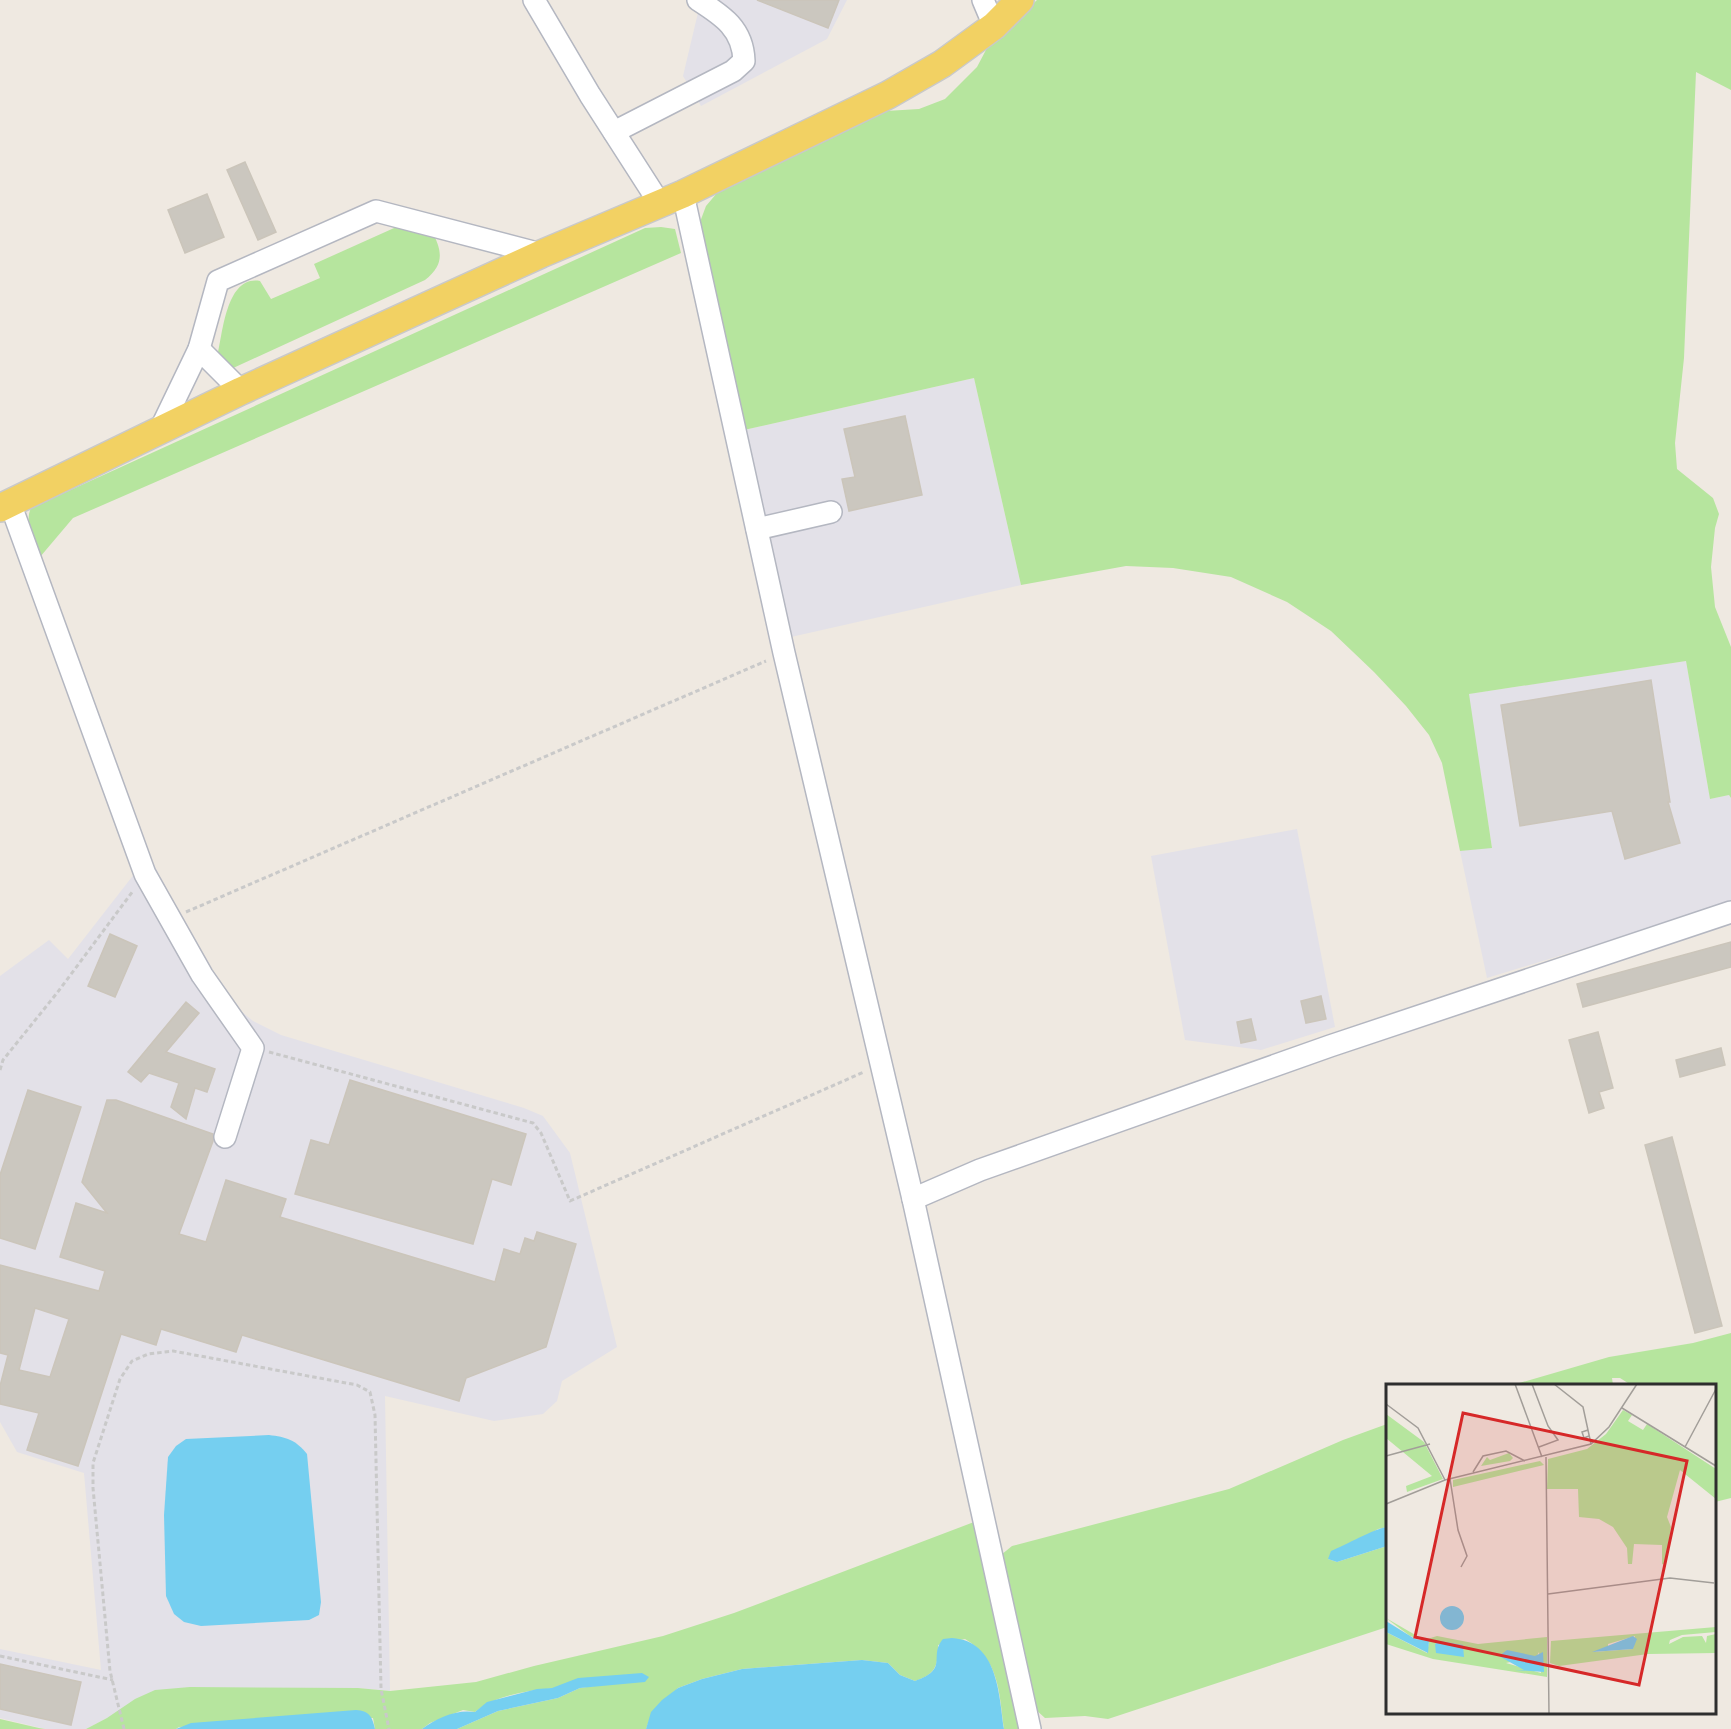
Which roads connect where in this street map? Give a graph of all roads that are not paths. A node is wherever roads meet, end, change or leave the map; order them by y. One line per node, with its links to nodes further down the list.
1 (534, 0): 6 (street)
2 (698, 0): 6 (street)
3 (983, 0): 5 (street)
4 (1020, 0): 5 (main road)
5 (994, 26): 7 (main road)
6 (614, 132): 7 (street)
7 (671, 199): 8 (main road); 14 (street)
8 (541, 254): 9 (street); 10 (main road)
9 (199, 349): 10 (street); 11 (street)
10 (241, 392): 11 (main road)
11 (160, 430): 12 (main road)
12 (5, 506): 16 (street)
13 (831, 512): 14 (street)
14 (757, 529): 17 (street)
15 (1731, 912): 17 (street)
16 (225, 1137)
17 (913, 1199): 18 (street)
18 (1029, 1729)

